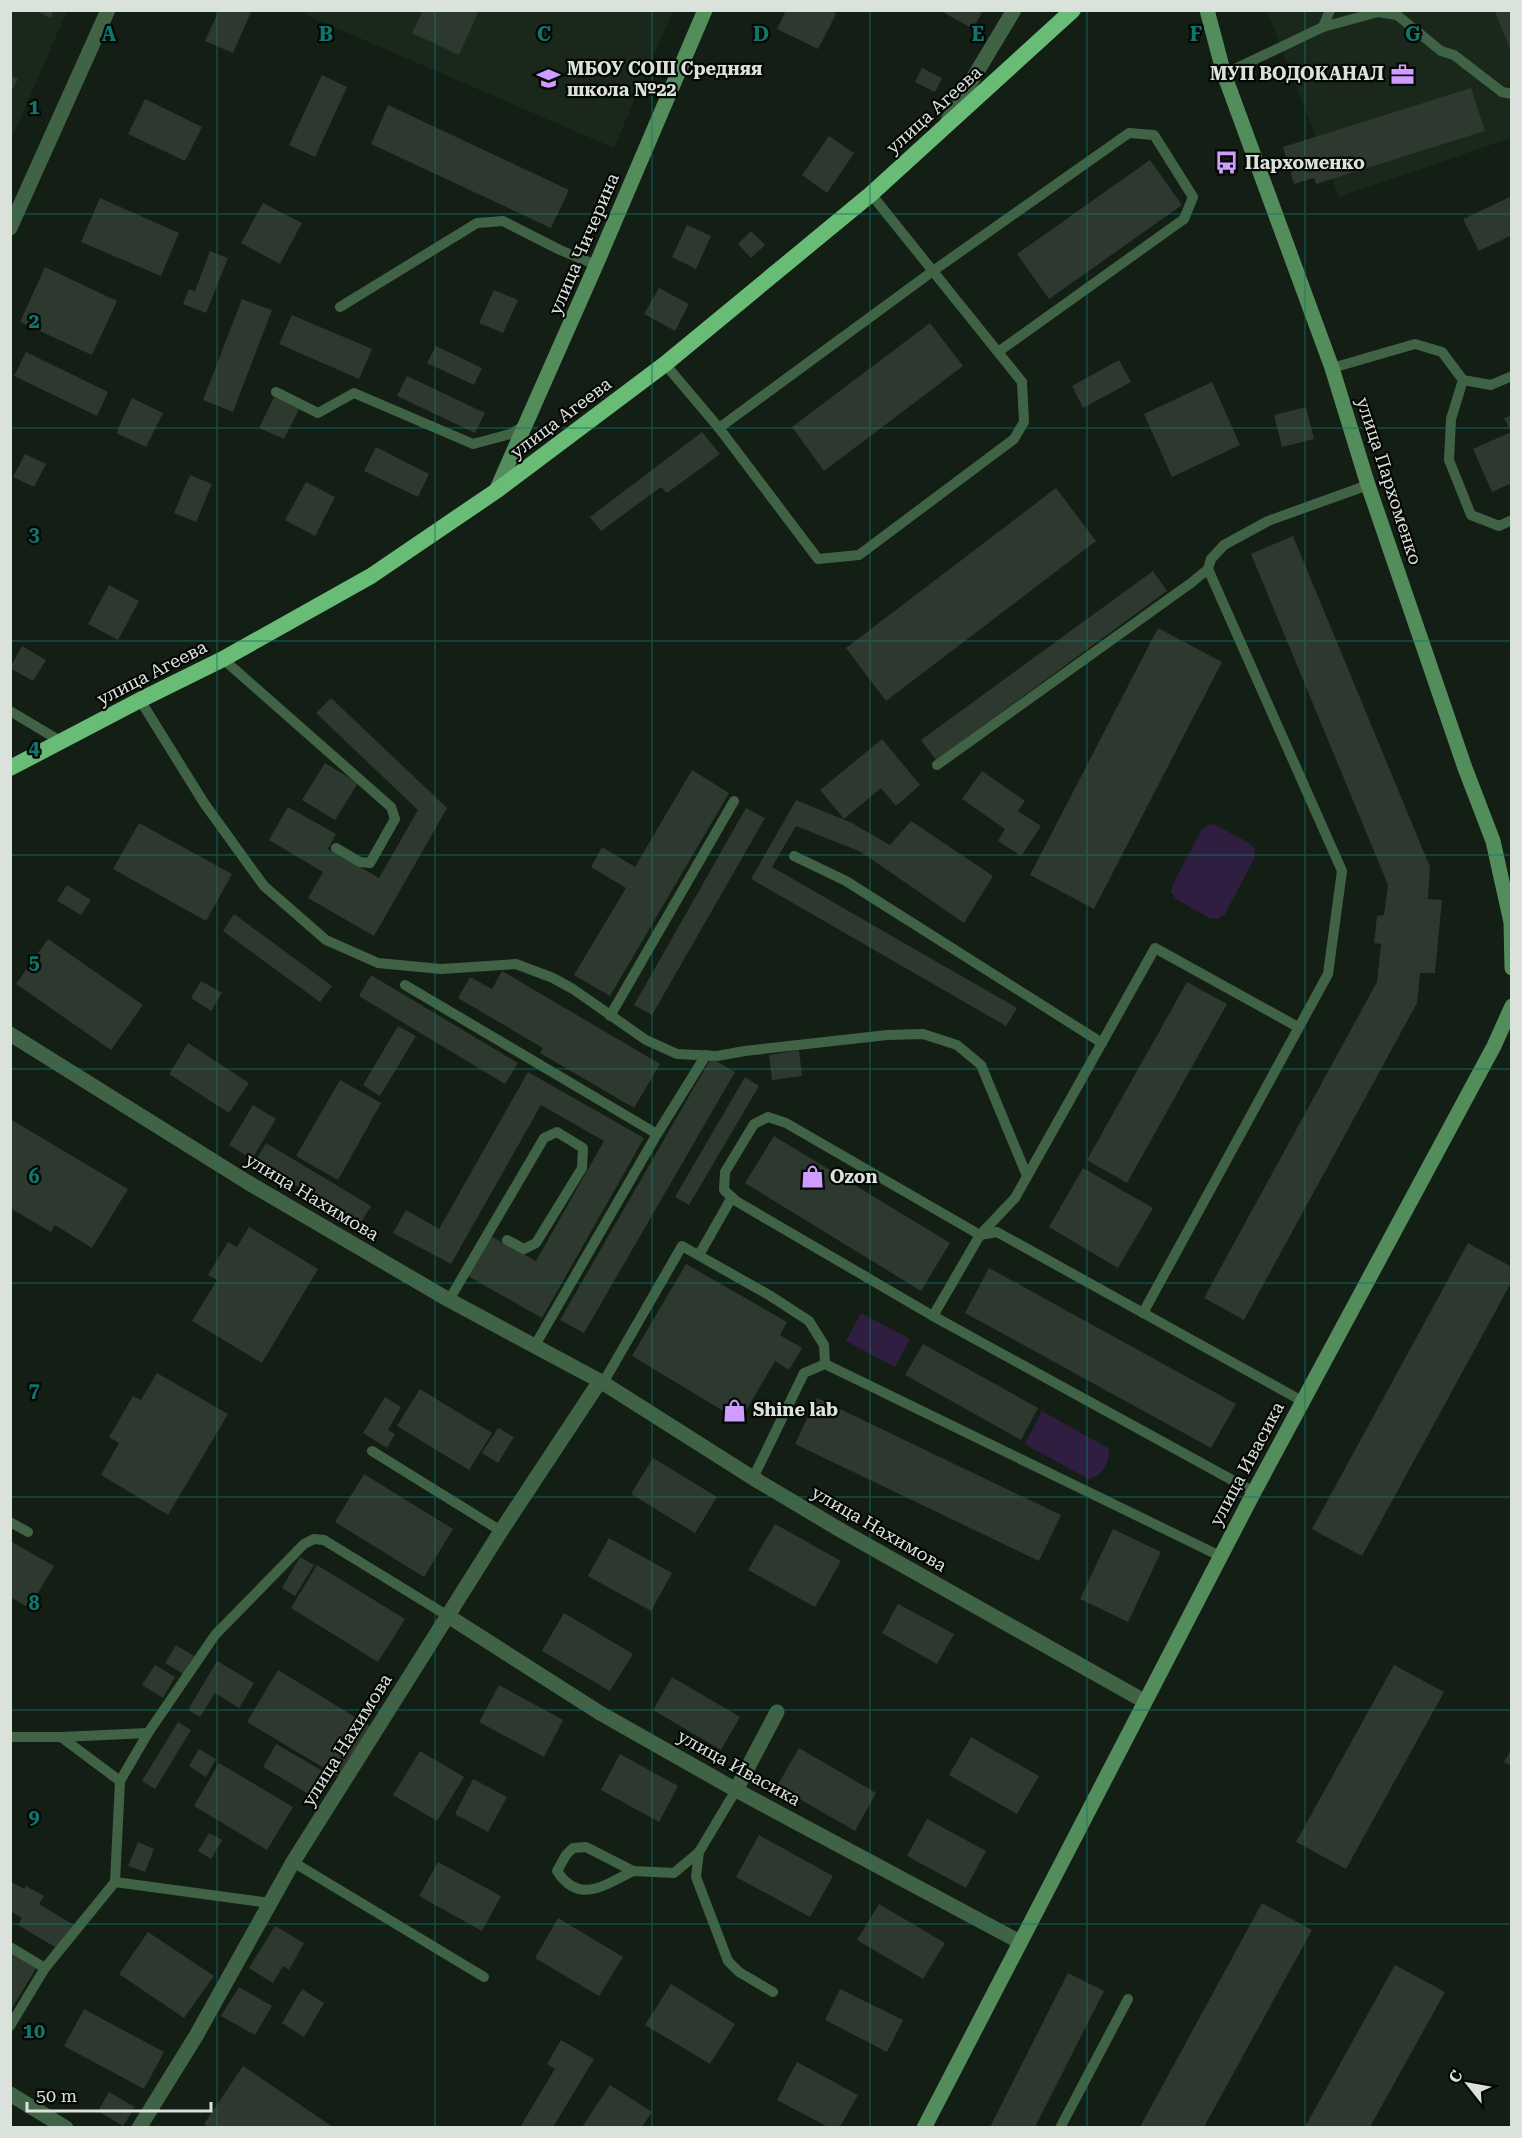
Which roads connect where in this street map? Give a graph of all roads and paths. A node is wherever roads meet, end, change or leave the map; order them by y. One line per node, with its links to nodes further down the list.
1 (108, 10): 12 (street)
2 (705, 10): 13 (main road, улица Чичерина)
3 (1014, 10): 10 (street)
4 (1073, 10): 10 (highway, улица Агеева)
5 (1207, 10): 8 (main road, улица Пархоменко)
6 (1330, 10): 7 (lane)
7 (1323, 27): 8 (lane); 9 (lane)
8 (1224, 74): 18 (main road, улица Пархоменко)
9 (1512, 94)
10 (943, 128): 11 (highway, улица Агеева)
11 (871, 194): 14 (lane); 17 (highway, улица Агеева)
12 (10, 228)
13 (596, 265): 15 (lane); 22 (main road, улица Чичерина)
14 (933, 270): 16 (lane); 16 (lane); 23 (lane)
15 (340, 307)
16 (998, 352): 23 (lane)
17 (665, 364): 23 (lane); 25 (highway, улица Агеева)
18 (1332, 368): 20 (lane); 24 (main road, улица Пархоменко)
19 (1512, 376): 20 (lane)
20 (1463, 380): 26 (lane)
21 (276, 392): 22 (lane)
22 (524, 426): 25 (main road, улица Чичерина)
23 (718, 428)
24 (1368, 485): 27 (lane); 37 (main road, улица Пархоменко)
25 (496, 491): 28 (highway, улица Агеева)
26 (1512, 520)
27 (1208, 570): 32 (lane); 42 (lane)
28 (223, 659): 29 (highway, улица Агеева); 35 (lane)
29 (140, 700): 31 (highway, улица Агеева); 41 (lane)
30 (10, 711): 31 (lane)
31 (62, 742): 33 (highway, улица Агеева)
32 (937, 765)
33 (10, 768)
34 (734, 801): 41 (lane)
35 (336, 848)
36 (794, 856): 44 (lane)
37 (1511, 921): 38 (main road, улица Пархоменко)
38 (1512, 968)
39 (405, 985): 46 (lane)
40 (1512, 1006): 58 (main road, улица Ивасика)
41 (610, 1016): 45 (lane)
42 (1298, 1027): 44 (lane); 53 (lane)
43 (10, 1034): 52 (street, улица Нахимова)
44 (1102, 1043): 47 (lane)
45 (706, 1055): 46 (lane); 47 (lane)
46 (657, 1134): 55 (lane)
47 (1027, 1176): 49 (lane)
48 (732, 1197): 49 (lane); 51 (lane); 54 (lane)
49 (980, 1234): 53 (lane); 54 (lane)
50 (507, 1240): 52 (lane)
51 (699, 1255): 56 (lane); 57 (lane)
52 (449, 1300): 55 (street, улица Нахимова)
53 (1143, 1313): 58 (lane)
54 (933, 1316): 61 (lane)
55 (534, 1347): 57 (street, улица Нахимова)
56 (825, 1364): 60 (lane); 65 (lane)
57 (601, 1382): 60 (street, улица Нахимова); 63 (street, улица Нахимова)
58 (1302, 1401): 61 (main road, улица Ивасика)
59 (372, 1451): 63 (lane)
60 (753, 1478): 67 (street, улица Нахимова)
61 (1254, 1492): 65 (main road, улица Ивасика)
62 (10, 1522): 64 (lane)
63 (501, 1531): 66 (street, улица Нахимова)
64 (28, 1532)
65 (1220, 1556): 67 (main road, улица Ивасика)
66 (448, 1616): 69 (lane); 73 (street, улица Ивасика); 75 (street, улица Нахимова)
67 (1144, 1701): 79 (main road, улица Ивасика)
68 (777, 1712): 73 (street)
69 (148, 1733): 71 (lane); 72 (lane)
70 (12, 1737): 71 (lane)
71 (61, 1737): 72 (lane)
72 (120, 1780): 77 (lane)
73 (736, 1790): 74 (lane); 79 (street, улица Ивасика)
74 (699, 1852): 76 (lane); 83 (lane)
75 (293, 1862): 78 (street, улица Нахимова); 82 (lane)
76 (633, 1871): 76 (lane)
77 (116, 1882): 78 (lane); 81 (lane)
78 (270, 1903): 88 (street, улица Нахимова)
79 (1020, 1942): 89 (main road, улица Ивасика)
80 (10, 1947): 81 (lane)
81 (45, 1968): 85 (lane)
82 (484, 1977)
83 (773, 1992)
84 (1128, 1999): 90 (lane)
85 (10, 2026)
86 (10, 2094): 87 (street)
87 (66, 2127)
88 (139, 2127)
89 (924, 2127)
90 (1060, 2127)

